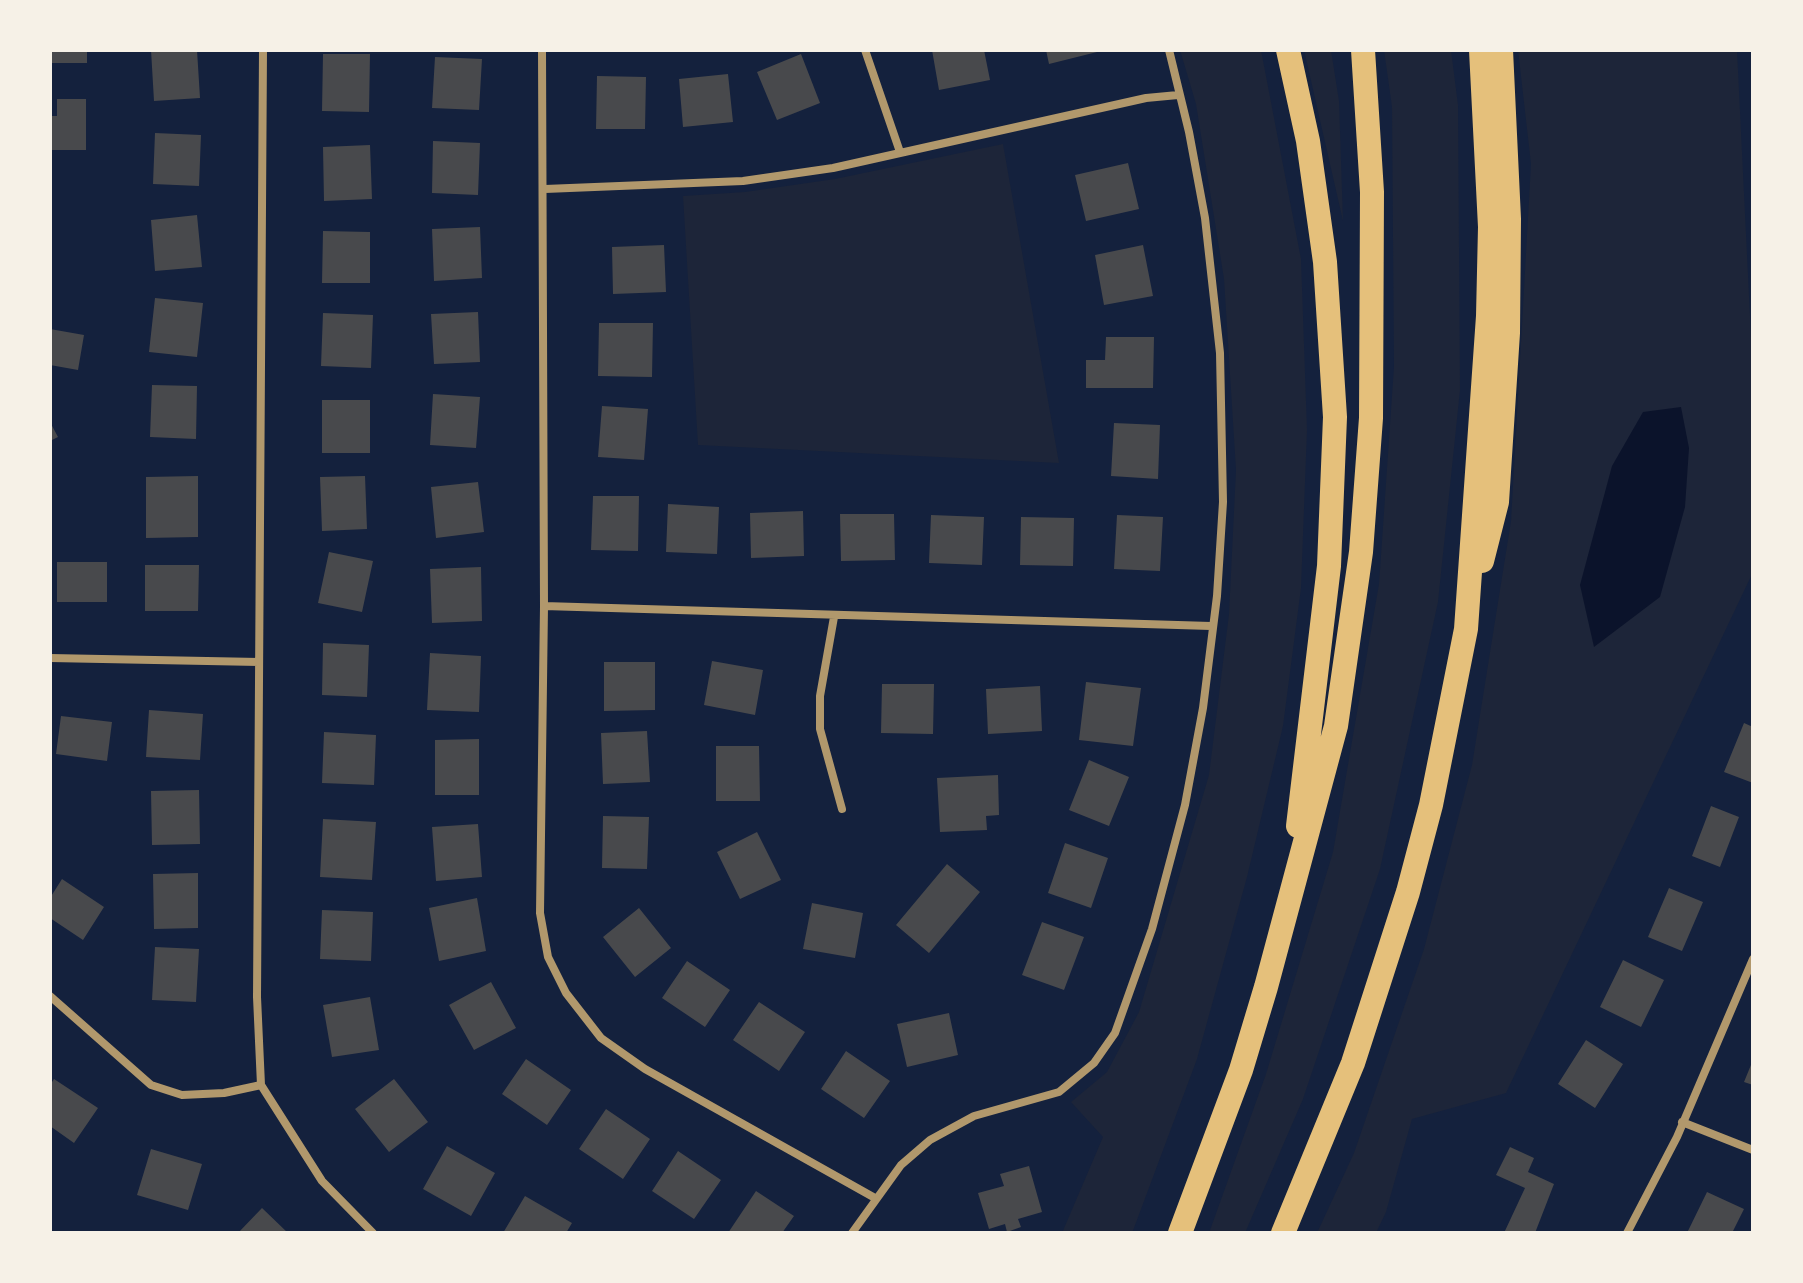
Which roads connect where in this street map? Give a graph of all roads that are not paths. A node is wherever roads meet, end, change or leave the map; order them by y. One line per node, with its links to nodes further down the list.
1 (263, 50): 17 (street)
2 (542, 50): 11 (street)
3 (865, 50): 10 (street)
4 (1169, 50): 9 (street)
5 (1288, 50): 19 (highway)
6 (1363, 50): 19 (highway)
7 (1481, 50): 15 (highway)
8 (1501, 50): 15 (highway)
9 (1178, 95): 10 (street); 14 (street)
10 (900, 152): 11 (street)
11 (545, 189): 12 (street)
12 (544, 606): 13 (street); 25 (street)
13 (834, 617): 14 (street); 18 (street)
14 (1211, 626): 25 (street)
15 (1466, 629): 29 (highway)
16 (50, 658): 17 (street)
17 (259, 662): 22 (street)
18 (842, 809)
19 (1291, 899): 28 (highway)
20 (1753, 959): 23 (street)
21 (50, 996): 22 (street)
22 (261, 1085): 26 (street)
23 (1682, 1122): 24 (street); 30 (street)
24 (1753, 1150)
25 (875, 1198): 27 (street)
26 (373, 1233)
27 (852, 1233)
28 (1180, 1233)
29 (1283, 1233)
30 (1627, 1233)

